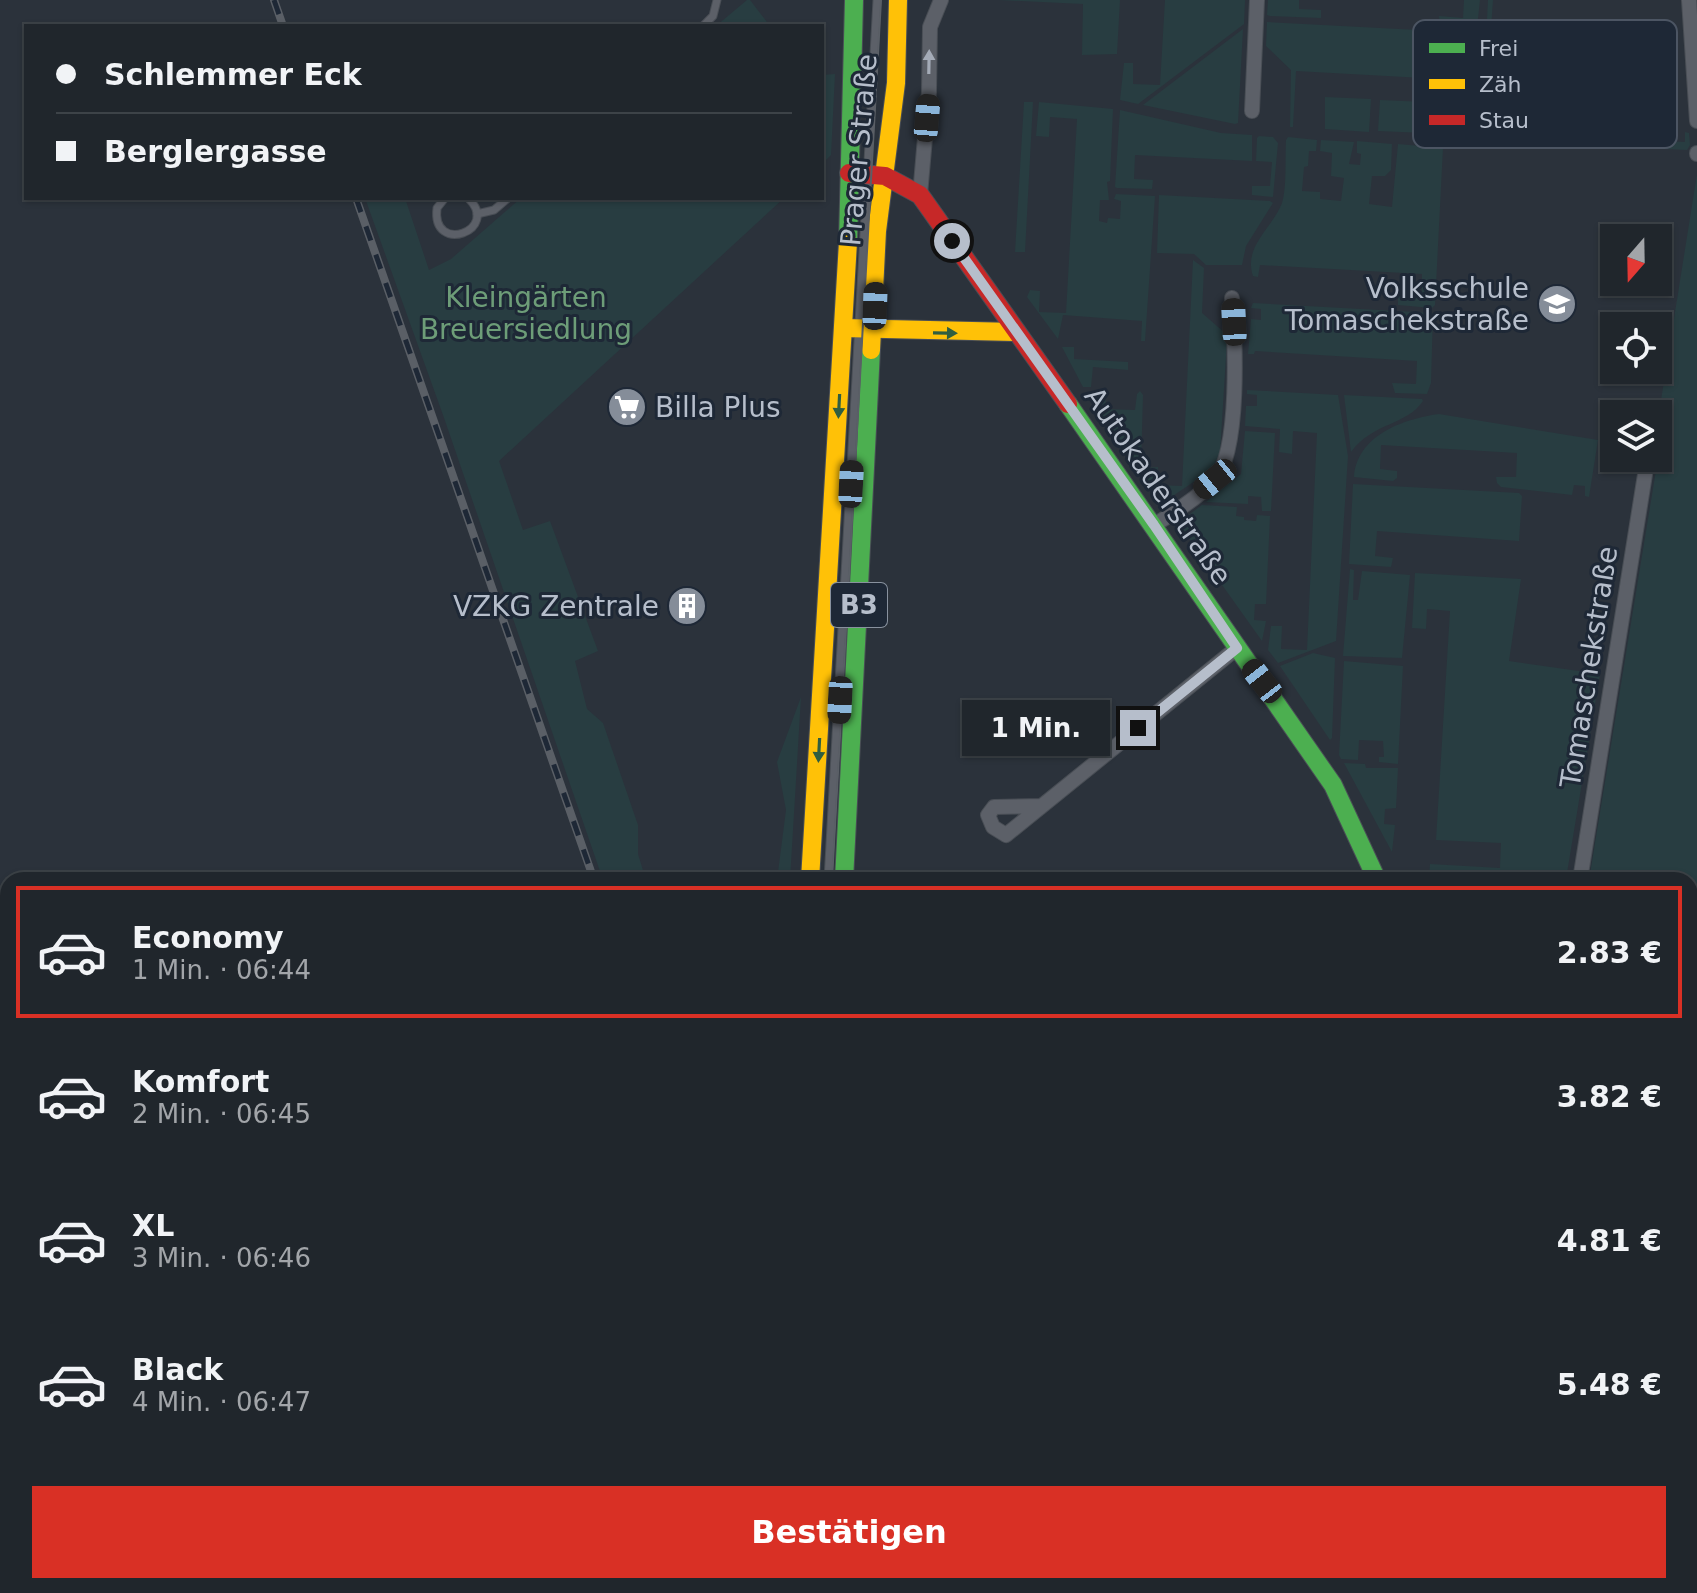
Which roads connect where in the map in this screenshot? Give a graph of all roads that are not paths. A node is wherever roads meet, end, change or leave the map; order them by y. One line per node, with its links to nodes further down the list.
1 (717, 0): 8 (lane)
2 (854, 0): 11 (main road, Prager Straße / B3)
3 (877, 0): 11 (lane)
4 (898, 0): 11 (main road, Prager Straße / B3)
5 (941, 0): 12 (street, one-way to 5)
6 (1257, 0): 9 (street)
7 (1689, 0): 10 (street)
8 (705, 24)
9 (1252, 111)
10 (1697, 121)
11 (867, 175): 12 (main road, Autokaderstraße); 18 (main road, Prager Straße / B3); 18 (main road, Prager Straße / B3)
12 (920, 195): 19 (main road, Autokaderstraße)
13 (443, 200): 16 (lane)
14 (470, 200): 16 (lane)
15 (506, 200): 16 (lane)
16 (477, 214)
17 (1232, 298): 21 (street)
18 (859, 330): 19 (main road, one-way to 19); 24 (main road, Prager Straße / B3, one-way to 24); 25 (lane); 26 (main road, Prager Straße / B3)
19 (1015, 332): 21 (main road, Autokaderstraße)
20 (1645, 472): 28 (street, Tomaschekstraße)
21 (1154, 525): 22 (main road, Autokaderstraße)
22 (1237, 648): 23 (street); 27 (main road, Autokaderstraße)
23 (1042, 806)
24 (811, 872)
25 (828, 872)
26 (844, 872)
27 (1373, 872)
28 (1581, 872)

